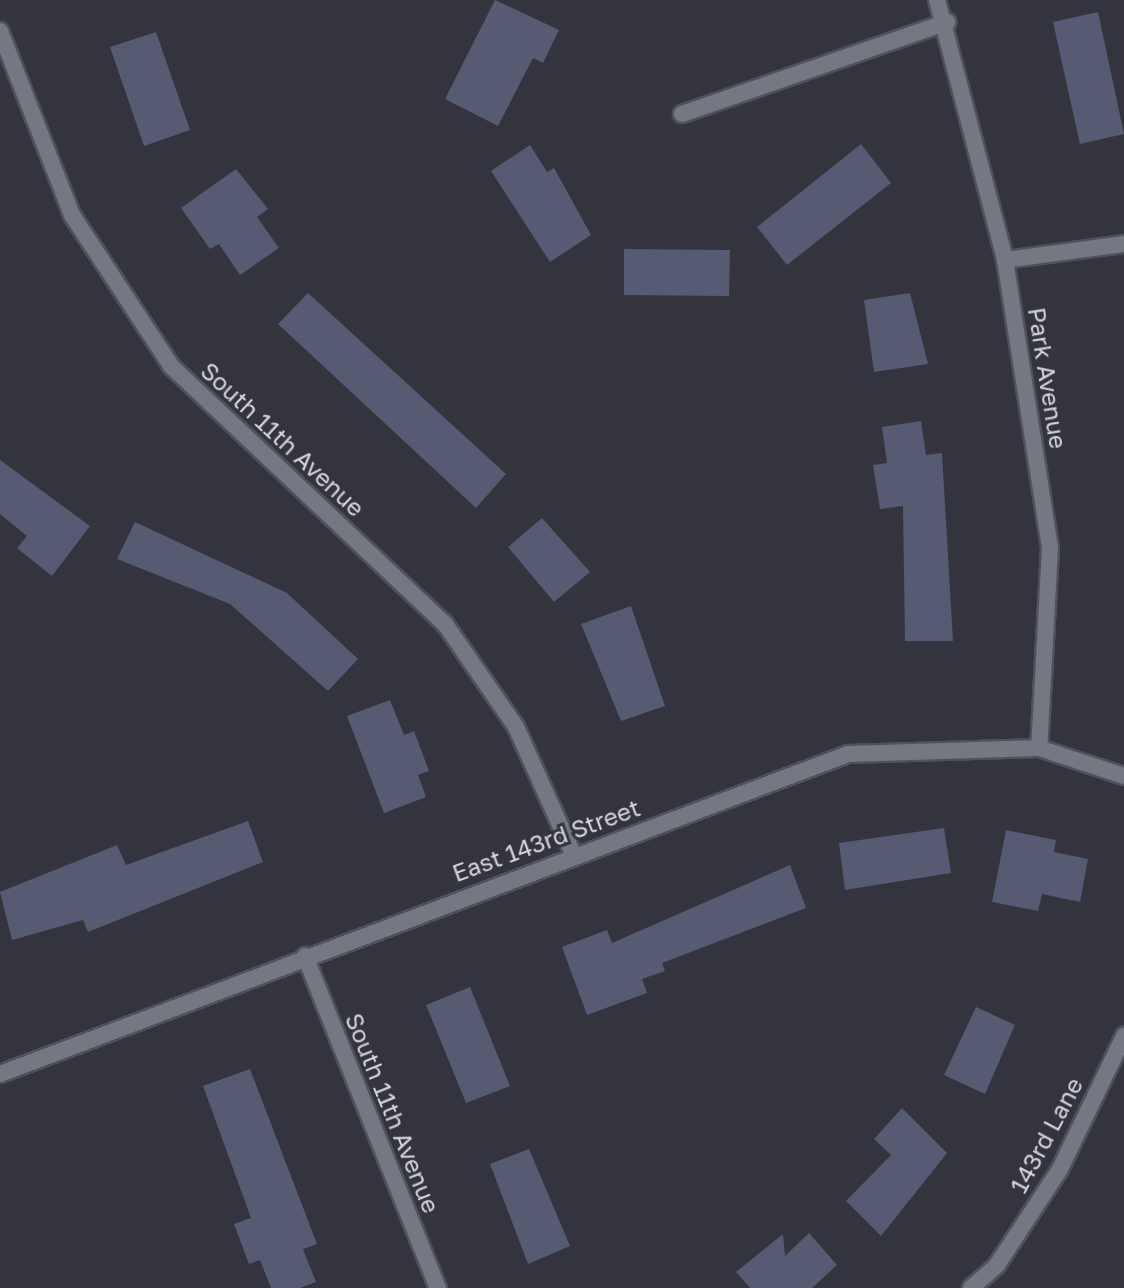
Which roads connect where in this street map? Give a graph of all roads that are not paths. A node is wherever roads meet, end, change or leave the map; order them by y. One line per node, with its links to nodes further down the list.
1 (937, 0): 2 (street, Park Avenue)
2 (948, 22): 4 (street); 6 (street, Park Avenue)
3 (0, 31): 9 (street, South 11th Avenue)
4 (682, 114)
5 (1124, 244): 6 (street)
6 (1005, 260): 7 (street, Park Avenue)
7 (1039, 748): 8 (street, East 143rd Street); 9 (street, East 143rd Street)
8 (1124, 776)
9 (573, 854): 10 (street, East 143rd Street)
10 (305, 956): 12 (street, East 143rd Street); 13 (street, South 11th Avenue)
11 (1124, 1036): 14 (street, 143rd Lane)
12 (0, 1074)
13 (438, 1288)
14 (971, 1288)

